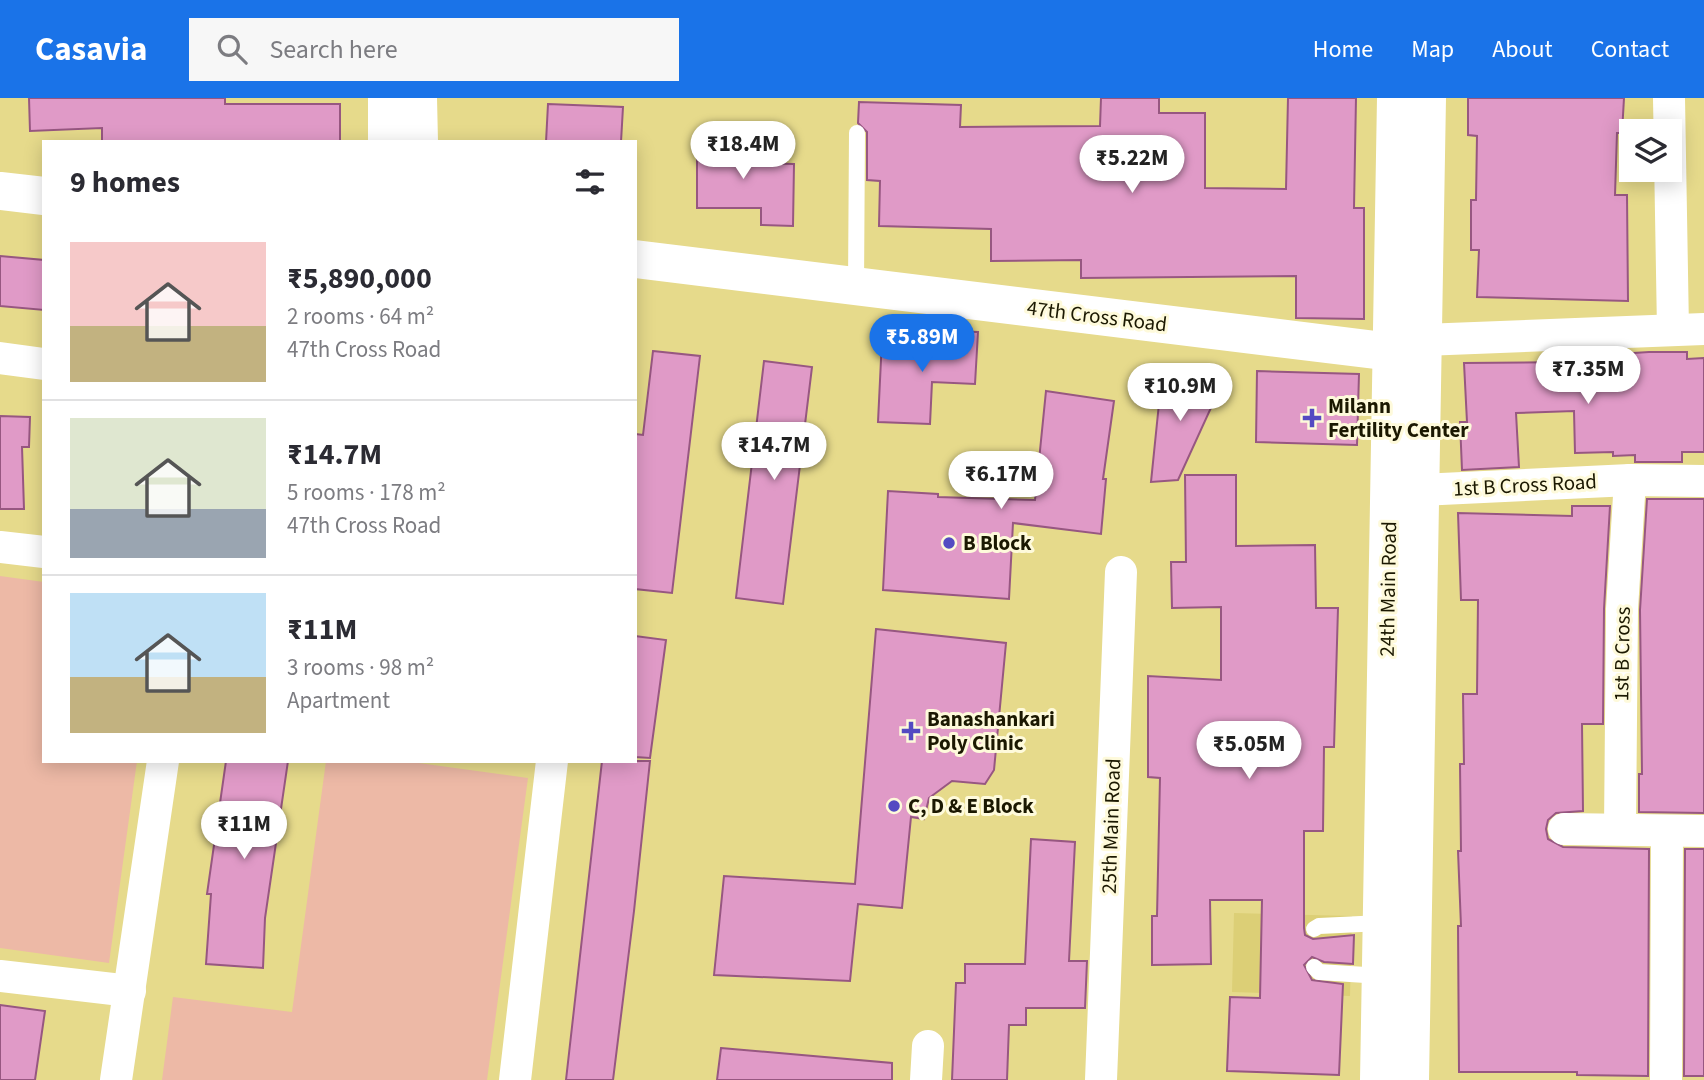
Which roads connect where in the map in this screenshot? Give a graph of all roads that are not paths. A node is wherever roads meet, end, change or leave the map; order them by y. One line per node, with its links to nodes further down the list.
1 (387, 98): 7 (main road)
2 (418, 98): 8 (main road)
3 (1396, 98): 14 (main road, 24th Main Road)
4 (1427, 98): 14 (main road, 24th Main Road)
5 (1669, 98): 13 (street)
6 (857, 133): 12 (lane)
7 (387, 140)
8 (419, 140)
9 (0, 191): 10 (main road)
10 (42, 196)
11 (637, 259): 12 (main road, 47th Cross Road)
12 (856, 287): 14 (main road, 47th Cross Road)
13 (1689, 330): 14 (street)
14 (1408, 346): 19 (main road, 24th Main Road); 29 (main road, 24th Main Road)
15 (0, 358): 16 (street)
16 (42, 364)
17 (1630, 480): 18 (street, 1st B Cross Road); 19 (street, 1st B Cross Road); 26 (street, 1st B Cross)
18 (1704, 481)
19 (1420, 490): 41 (main road, 24th Main Road)
20 (0, 547): 21 (street)
21 (42, 552)
22 (1121, 572): 39 (street, 25th Main Road)
23 (163, 763): 34 (street)
24 (552, 763): 37 (street)
25 (1564, 829): 26 (street)
26 (1620, 829): 27 (street)
27 (1667, 831): 28 (street); 42 (street)
28 (1704, 831)
29 (1382, 923): 30 (lane); 33 (main road, 24th Main Road)
30 (1314, 929)
31 (1314, 967): 33 (lane)
32 (0, 976): 34 (street)
33 (1381, 976): 40 (main road, 24th Main Road)
34 (130, 991): 36 (street)
35 (928, 1046): 38 (street)
36 (117, 1080)
37 (515, 1080)
38 (926, 1080)
39 (1101, 1080)
40 (1379, 1080)
41 (1410, 1080)
42 (1666, 1080)

